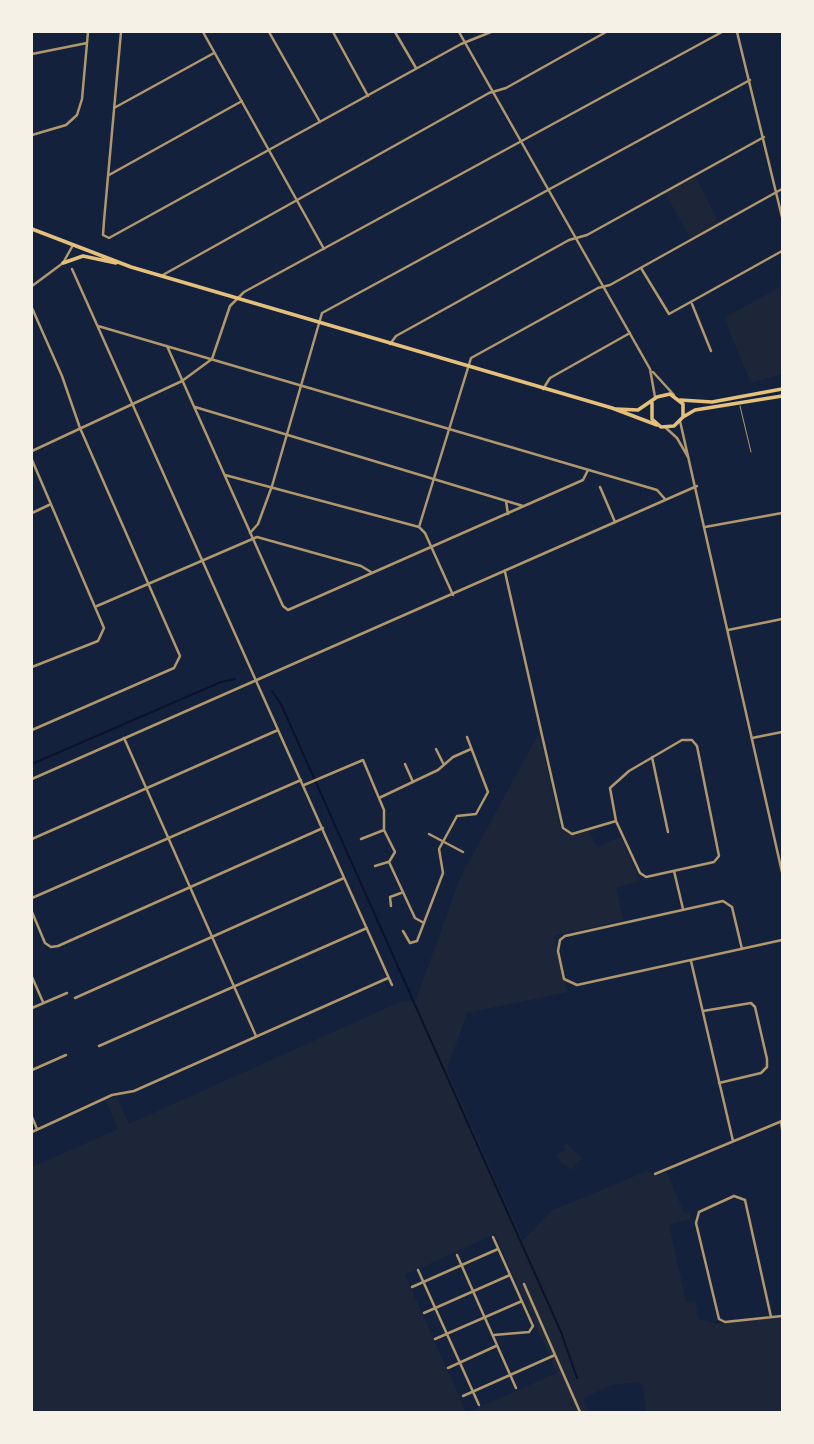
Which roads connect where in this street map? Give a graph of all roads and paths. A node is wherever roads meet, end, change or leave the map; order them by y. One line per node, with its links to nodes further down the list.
1 (88, 32): 13 (street)
2 (121, 32): 21 (street)
3 (203, 32): 14 (street)
4 (269, 32): 22 (street)
5 (333, 32): 19 (street)
6 (396, 32): 16 (street)
7 (459, 32): 12 (street)
8 (491, 32): 12 (street)
9 (606, 32): 18 (street)
10 (722, 32): 25 (street)
11 (737, 32): 17 (street)
12 (467, 42): 16 (street); 18 (street)
13 (87, 43): 15 (street); 23 (street)
14 (214, 53): 20 (street); 21 (street)
15 (32, 54)
16 (416, 69): 19 (street)
17 (750, 80): 24 (street); 28 (street)
18 (495, 91): 25 (street); 31 (street)
19 (368, 96): 22 (street)
20 (242, 101): 26 (street); 27 (street)
21 (114, 108): 27 (street)
22 (320, 122): 26 (street)
23 (32, 135)
24 (764, 136): 30 (street); 34 (street)
25 (523, 141): 28 (street); 36 (street)
26 (270, 151): 27 (street); 31 (street)
27 (109, 175)
28 (550, 189): 34 (street); 48 (street)
29 (782, 189): 30 (street)
30 (777, 192): 32 (street); 40 (street)
31 (296, 199): 36 (street); 42 (street)
32 (782, 217)
33 (32, 229): 35 (main road)
34 (578, 239): 44 (street); 51 (street)
35 (73, 245): 38 (main road); 39 (street)
36 (324, 249): 45 (street)
37 (782, 251): 46 (street)
38 (118, 262): 39 (main road); 42 (main road)
39 (63, 263): 43 (street)
40 (641, 268): 44 (street); 46 (street)
41 (72, 269): 49 (street)
42 (161, 276): 45 (main road)
43 (32, 286)
44 (603, 287): 50 (street); 55 (street)
45 (236, 299): 48 (main road); 54 (street)
46 (692, 303): 53 (street)
47 (32, 308): 71 (street)
48 (318, 323): 51 (main road); 58 (street)
49 (98, 326): 52 (street); 65 (street)
50 (630, 333): 56 (street); 59 (street)
51 (390, 344): 55 (main road)
52 (167, 346): 54 (street); 57 (street)
53 (711, 351)
54 (212, 359): 57 (street); 58 (street)
55 (466, 367): 59 (main road); 73 (street)
56 (650, 369): 61 (street); 64 (street)
57 (182, 381): 65 (street); 67 (street)
58 (300, 384): 73 (street); 74 (street)
59 (543, 389): 68 (main road)
60 (782, 389): 63 (main road)
61 (674, 395): 63 (main road); 64 (main road)
62 (782, 396): 66 (main road)
63 (680, 400): 69 (main road)
64 (653, 401): 68 (main road); 70 (main road)
65 (132, 404): 71 (street); 98 (street)
66 (740, 404): 69 (main road); 76 (lane)
67 (195, 407): 74 (street); 80 (street)
68 (612, 408): 70 (main road)
69 (682, 419): 72 (main road); 78 (street)
70 (657, 425): 72 (main road)
71 (80, 428): 75 (street); 101 (street)
72 (666, 428): 78 (street)
73 (448, 429): 79 (street); 81 (street)
74 (287, 435): 81 (street); 82 (street)
75 (32, 451)
76 (751, 452)
77 (32, 460): 87 (street)
78 (690, 460): 83 (street)
79 (588, 470): 85 (street); 88 (street)
80 (225, 475): 82 (street); 95 (street)
81 (433, 479): 86 (street); 93 (street)
82 (272, 486): 93 (street); 95 (street)
83 (697, 486): 85 (street); 94 (street)
84 (600, 487): 92 (street)
85 (666, 500): 92 (street)
86 (506, 501): 88 (street); 91 (street)
87 (49, 505): 89 (street); 103 (street)
88 (525, 507): 91 (street)
89 (32, 513)
90 (782, 513): 94 (street)
91 (508, 514): 97 (street)
92 (615, 522): 99 (street)
93 (419, 527): 97 (street)
94 (705, 527): 105 (street)
95 (250, 533): 96 (street)
96 (252, 538): 98 (street); 100 (street); 100 (street)
97 (432, 547): 100 (street); 102 (street)
98 (202, 559): 101 (street); 107 (street)
99 (505, 572): 102 (street); 125 (street)
100 (372, 573)
101 (149, 583): 103 (street); 109 (street)
102 (453, 595): 107 (street)
103 (97, 606): 106 (street)
104 (782, 619): 105 (street)
105 (728, 630): 113 (street)
106 (32, 667)
107 (256, 681): 108 (street); 112 (street)
108 (279, 729): 120 (street); 123 (street)
109 (32, 730)
110 (782, 732): 113 (street)
111 (467, 737): 114 (street)
112 (124, 738): 119 (street); 123 (street)
113 (752, 738): 135 (street)
114 (472, 748): 118 (street); 133 (street)
115 (436, 749): 118 (street)
116 (652, 757): 125 (street); 128 (street); 139 (street)
117 (405, 764): 121 (street)
118 (444, 766): 121 (street)
119 (32, 779)
120 (301, 779): 122 (street); 130 (street)
121 (413, 782): 124 (street)
122 (304, 785): 124 (street); 126 (street)
123 (146, 788): 130 (street); 131 (street)
124 (379, 798): 127 (street)
125 (616, 821): 139 (street)
126 (323, 828): 141 (street); 142 (street)
127 (384, 830): 132 (street); 137 (street)
128 (668, 832)
129 (429, 834): 133 (street)
130 (169, 838): 142 (street); 144 (street)
131 (32, 839)
132 (361, 839)
133 (443, 841): 136 (street); 148 (street)
134 (782, 842): 135 (street)
135 (776, 844): 140 (street)
136 (463, 852)
137 (389, 862): 138 (street); 143 (street)
138 (375, 866)
139 (674, 871): 146 (street)
140 (782, 872)
141 (345, 878): 149 (street); 151 (street)
142 (191, 887): 147 (street); 151 (street)
143 (401, 893): 145 (street); 148 (street)
144 (32, 898)
145 (391, 906)
146 (684, 910): 153 (street); 154 (street)
147 (32, 912)
148 (426, 924): 150 (street)
149 (367, 928): 156 (street); 158 (street)
150 (403, 931)
151 (212, 937): 158 (street); 160 (street)
152 (782, 940): 153 (street)
153 (742, 949): 154 (street)
154 (691, 961): 163 (street)
155 (32, 977): 161 (street)
156 (389, 978): 157 (street); 164 (street)
157 (392, 985)
158 (234, 987): 164 (street); 165 (street)
159 (67, 993): 161 (street)
160 (75, 998)
161 (43, 1003): 162 (street)
162 (32, 1008)
163 (703, 1011): 168 (street); 168 (street)
164 (257, 1037): 171 (street)
165 (99, 1046)
166 (66, 1055): 167 (street)
167 (32, 1070)
168 (718, 1083): 174 (street)
169 (32, 1117): 171 (street)
170 (781, 1121): 172 (street); 174 (street)
171 (37, 1129): 173 (street)
172 (782, 1129)
173 (32, 1132)
174 (733, 1141): 175 (street)
175 (654, 1174)
176 (493, 1237): 177 (street)
177 (498, 1249): 179 (street); 181 (street)
178 (457, 1255): 179 (street)
179 (461, 1265): 182 (street); 185 (street)
180 (418, 1270): 182 (street)
181 (510, 1275): 185 (street); 186 (street)
182 (424, 1282): 184 (street); 187 (street)
183 (524, 1284): 196 (street)
184 (412, 1287)
185 (473, 1291): 187 (street); 190 (street)
186 (522, 1301): 190 (street); 193 (street)
187 (435, 1308): 188 (street); 192 (street)
188 (424, 1313)
189 (782, 1316): 191 (street)
190 (484, 1317): 192 (street); 193 (street)
191 (771, 1317): 191 (street)
192 (447, 1334): 194 (street); 197 (street)
193 (492, 1336): 195 (street)
194 (435, 1339)
195 (497, 1346): 197 (street); 199 (street)
196 (555, 1355): 199 (street); 204 (street)
197 (460, 1362): 198 (street); 201 (street)
198 (448, 1368)
199 (510, 1375): 200 (street); 201 (street)
200 (516, 1388)
201 (472, 1392): 202 (street); 203 (street)
202 (463, 1396)
203 (479, 1405)
204 (580, 1412)

